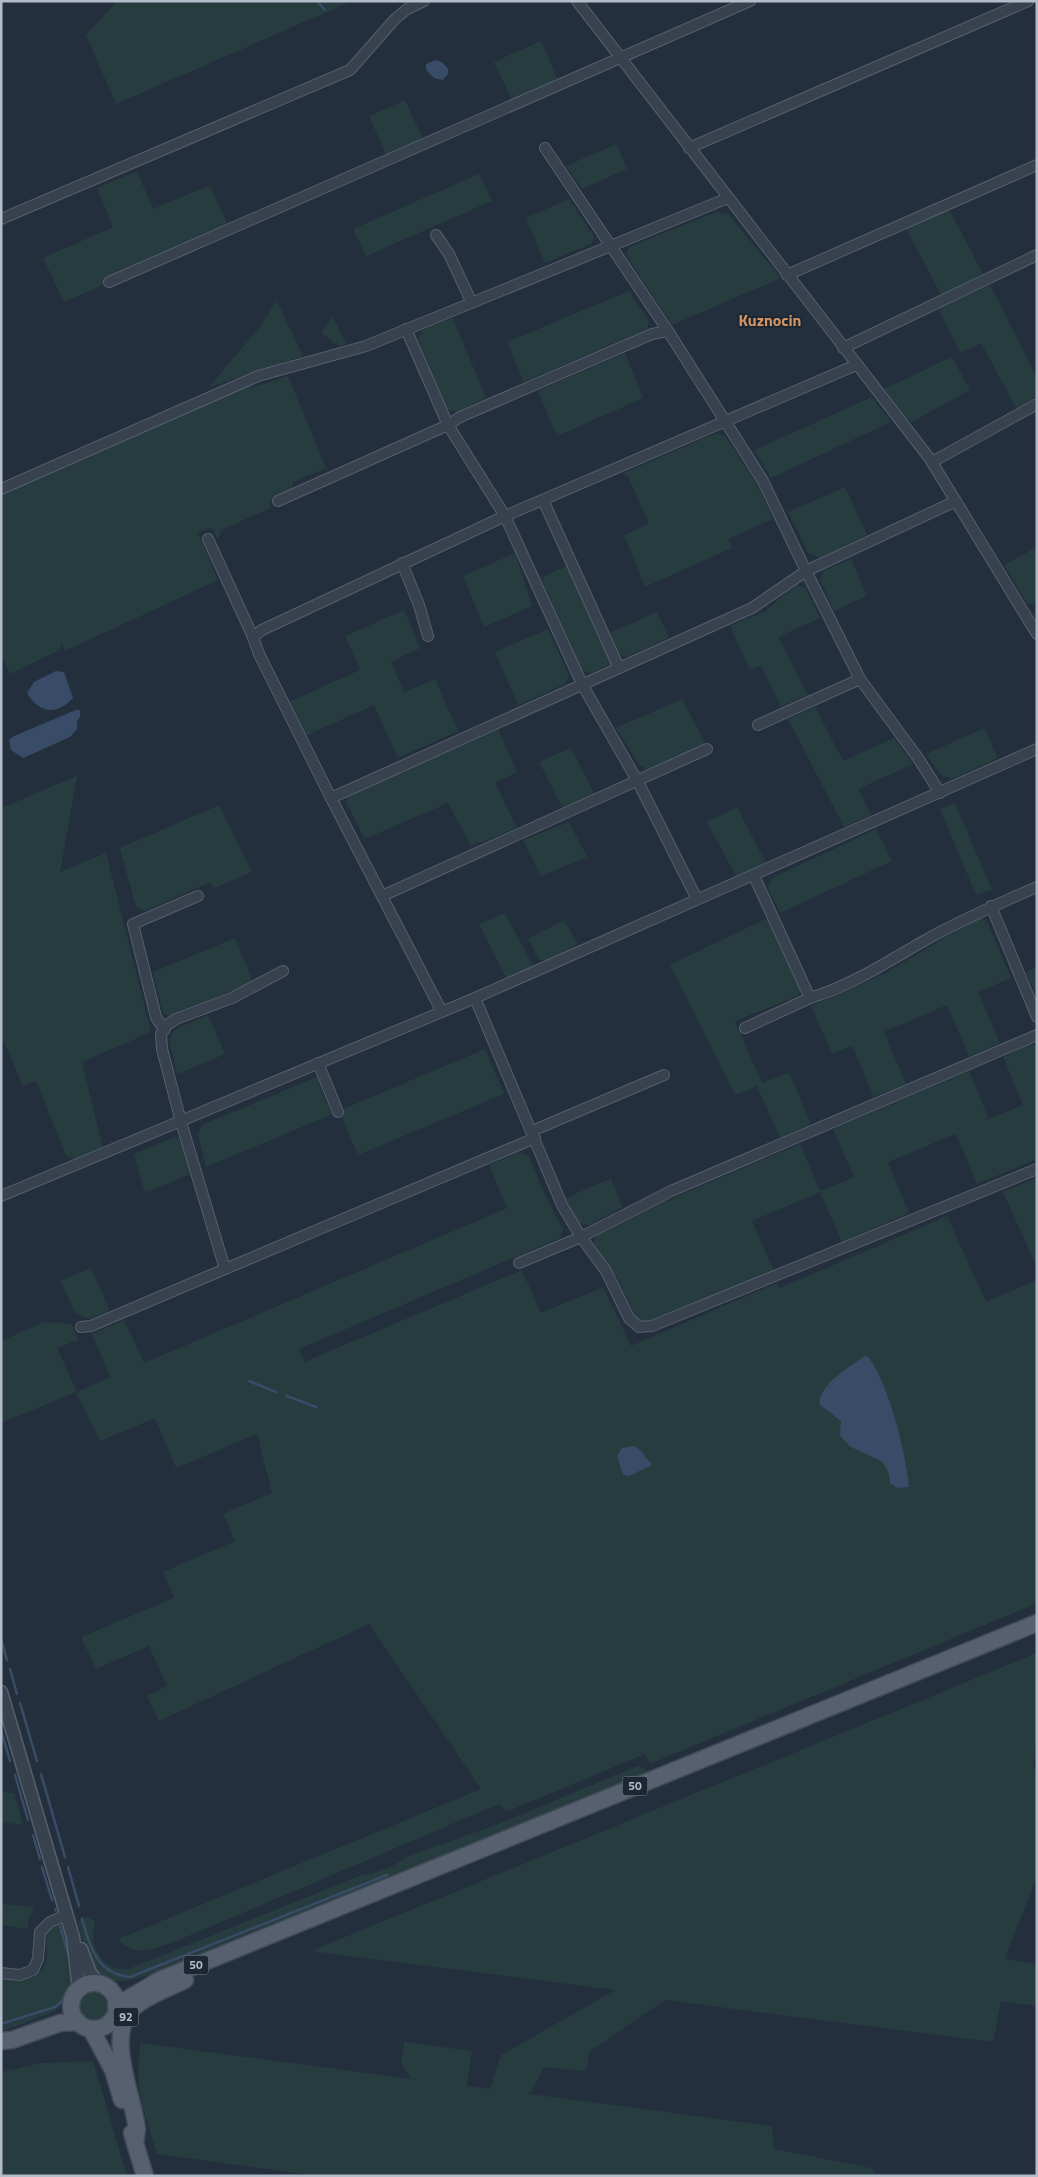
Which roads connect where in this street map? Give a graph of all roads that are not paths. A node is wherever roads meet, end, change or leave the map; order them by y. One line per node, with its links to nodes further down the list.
1 (424, 1): 10 (street)
2 (576, 1): 5 (street)
3 (750, 1): 5 (street)
4 (1028, 1): 7 (street)
5 (620, 58): 7 (street); 15 (street)
6 (544, 148): 12 (street)
7 (689, 148): 9 (street)
8 (1037, 166): 14 (street)
9 (728, 198): 12 (street); 14 (street)
10 (1, 219)
11 (436, 235): 16 (street)
12 (609, 246): 16 (street); 18 (street)
13 (1037, 255): 19 (street)
14 (787, 275): 19 (street)
15 (109, 282)
16 (472, 301): 17 (street)
17 (406, 329): 23 (street); 25 (street)
18 (668, 331): 22 (street); 23 (street)
19 (843, 348): 20 (street)
20 (856, 365): 22 (street); 24 (street)
21 (1037, 404): 24 (street)
22 (726, 422): 26 (street); 32 (street)
23 (448, 425): 27 (street); 29 (street)
24 (932, 462): 28 (street)
25 (1, 489)
26 (543, 500): 29 (street); 36 (street)
27 (278, 501)
28 (956, 501): 32 (street); 33 (street)
29 (505, 516): 31 (street); 38 (street)
30 (208, 539): 35 (street)
31 (402, 563): 34 (street); 35 (street)
32 (806, 571): 36 (street); 37 (street)
33 (1037, 634)
34 (428, 636)
35 (254, 637): 44 (street)
36 (619, 668): 38 (street)
37 (860, 679): 39 (street); 43 (street)
38 (583, 686): 42 (street); 44 (street)
39 (758, 725)
40 (707, 749): 42 (street)
41 (1037, 749): 43 (street)
42 (638, 782): 48 (street); 49 (street)
43 (940, 792): 45 (street)
44 (331, 798): 48 (street)
45 (754, 876): 49 (street); 53 (street)
46 (1037, 887): 50 (street)
47 (198, 896): 57 (street)
48 (382, 896): 54 (street)
49 (697, 899): 52 (street)
50 (991, 906): 53 (street); 55 (street)
51 (283, 971): 57 (street)
52 (475, 998): 54 (street); 63 (street)
53 (810, 998): 56 (street)
54 (442, 1012): 59 (street)
55 (1037, 1017)
56 (745, 1028)
57 (164, 1030): 62 (street)
58 (1037, 1035): 66 (street)
59 (318, 1063): 61 (street); 62 (street)
60 (664, 1075): 63 (street)
61 (338, 1112)
62 (181, 1122): 65 (street); 68 (street)
63 (534, 1135): 66 (street); 68 (street)
64 (1037, 1169): 66 (street)
65 (1, 1196)
66 (581, 1237): 67 (street)
67 (519, 1263)
68 (225, 1269): 69 (street)
69 (82, 1327)
70 (1037, 1623): 74 (main road, 50)
71 (1, 1692): 72 (street)
72 (67, 1915): 73 (street); 75 (street)
73 (73, 1937): 77 (street); 78 (street)
74 (233, 1950): 76 (main road, 50); 84 (main road, 92)
75 (1, 1973)
76 (160, 1980): 77 (main road, 50); 79 (main road, 50)
77 (103, 1986): 78 (main road, 50); 79 (main road)
78 (75, 1995): 81 (main road); 82 (main road, 50)
79 (116, 2006): 80 (main road)
80 (108, 2023): 81 (main road, 50); 83 (main road, 92)
81 (85, 2026): 82 (main road, 50); 83 (main road, 92)
82 (3, 2040)
83 (113, 2070): 84 (main road, 92)
84 (135, 2143): 85 (main road, 92)
85 (145, 2176)

